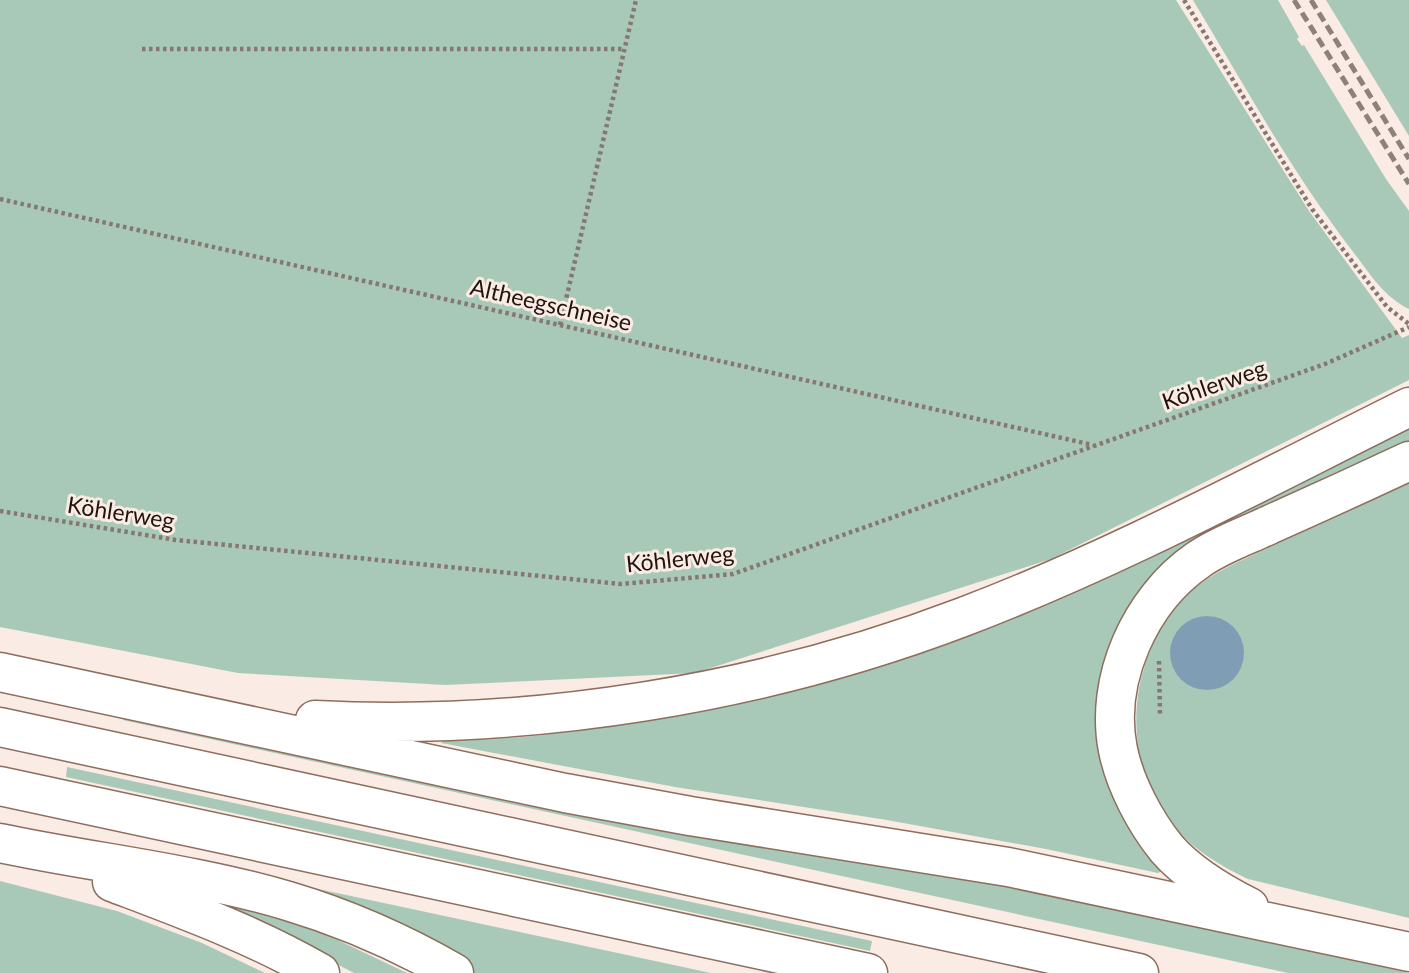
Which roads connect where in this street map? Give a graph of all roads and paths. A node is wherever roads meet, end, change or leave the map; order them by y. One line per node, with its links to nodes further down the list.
1 (636, 0): 4 (path)
2 (1184, 0): 7 (path)
3 (142, 49): 4 (path)
4 (624, 49): 6 (path)
5 (0, 199): 6 (path, Altheegschneise)
6 (560, 325): 9 (path, Altheegschneise)
7 (1409, 326): 9 (path, Köhlerweg)
8 (1409, 407): 13 (highway)
9 (1094, 446): 11 (path, Köhlerweg)
10 (1409, 461): 17 (highway)
11 (0, 511)
12 (0, 671): 13 (highway)
13 (190, 712): 17 (highway)
14 (0, 727): 22 (highway)
15 (0, 786): 21 (highway)
16 (9, 845): 19 (highway); 20 (highway)
17 (1285, 925): 18 (highway)
18 (1409, 952)
19 (320, 973)
20 (454, 973)
21 (868, 973)
22 (1139, 973)

